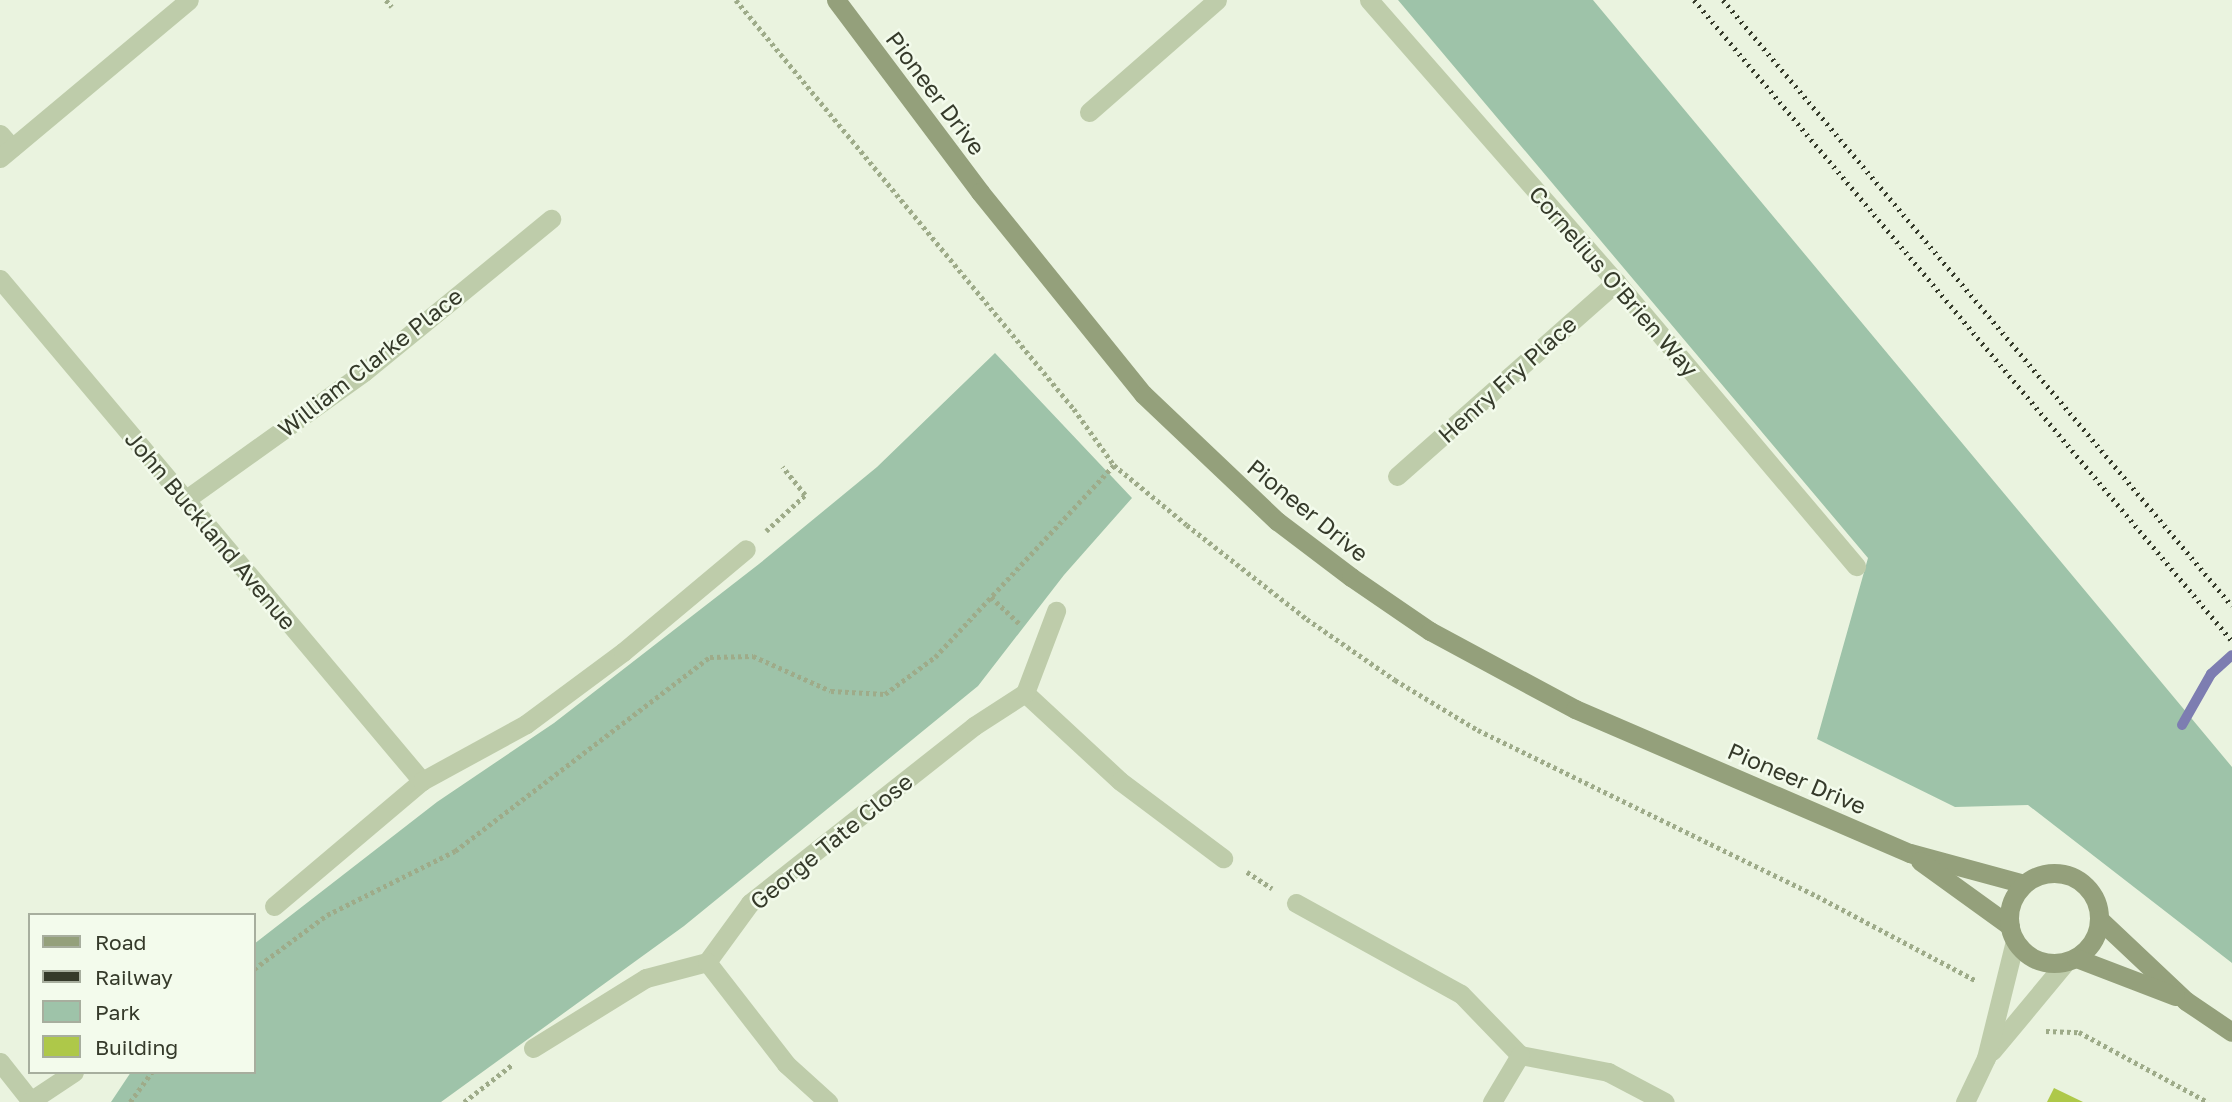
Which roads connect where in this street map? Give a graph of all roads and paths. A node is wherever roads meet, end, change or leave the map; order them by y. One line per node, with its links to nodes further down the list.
1 (189, 0): 8 (street)
2 (386, 0): 6 (path)
3 (836, 0): 23 (main road, Pioneer Drive)
4 (1217, 0): 7 (street)
5 (1369, 0): 11 (street, Cornelius O'Brien Way)
6 (392, 7)
7 (1089, 111)
8 (4, 147)
9 (551, 219): 15 (street, William Clarke Place)
10 (0, 279): 15 (street, John Buckland Avenue)
11 (1616, 282): 14 (street, Henry Fry Place); 17 (street, Cornelius O'Brien Way)
12 (1114, 465): 18 (path)
13 (782, 467): 16 (path)
14 (1397, 477)
15 (185, 500): 22 (street, John Buckland Avenue)
16 (746, 549): 22 (street)
17 (1856, 566)
18 (991, 597): 20 (path); 32 (path)
19 (1056, 611): 20 (street)
20 (1043, 645): 21 (street)
21 (1025, 693): 24 (street); 31 (street, George Tate Close)
22 (422, 780): 27 (street)
23 (1910, 853): 25 (main road, Pioneer Drive); 29 (main road, Pioneer Drive)
24 (1223, 858): 26 (path)
25 (2024, 884): 28 (main road); 29 (main road)
26 (1296, 904): 36 (street)
27 (274, 906)
28 (2100, 920): 30 (main road); 33 (main road)
29 (2012, 934): 30 (main road); 37 (street)
30 (2070, 960): 33 (main road); 37 (street)
31 (707, 962): 35 (street); 44 (street)
32 (256, 968)
33 (2186, 1001): 34 (main road)
34 (2232, 1032)
35 (533, 1048): 43 (path)
36 (1520, 1055): 45 (street); 46 (street)
37 (1986, 1058): 47 (street)
38 (0, 1062): 41 (street)
39 (72, 1074): 41 (street)
40 (151, 1074): 42 (path)
41 (30, 1101)
42 (130, 1102)
43 (464, 1102)
44 (828, 1102)
45 (1492, 1102)
46 (1665, 1102)
47 (1965, 1102)

